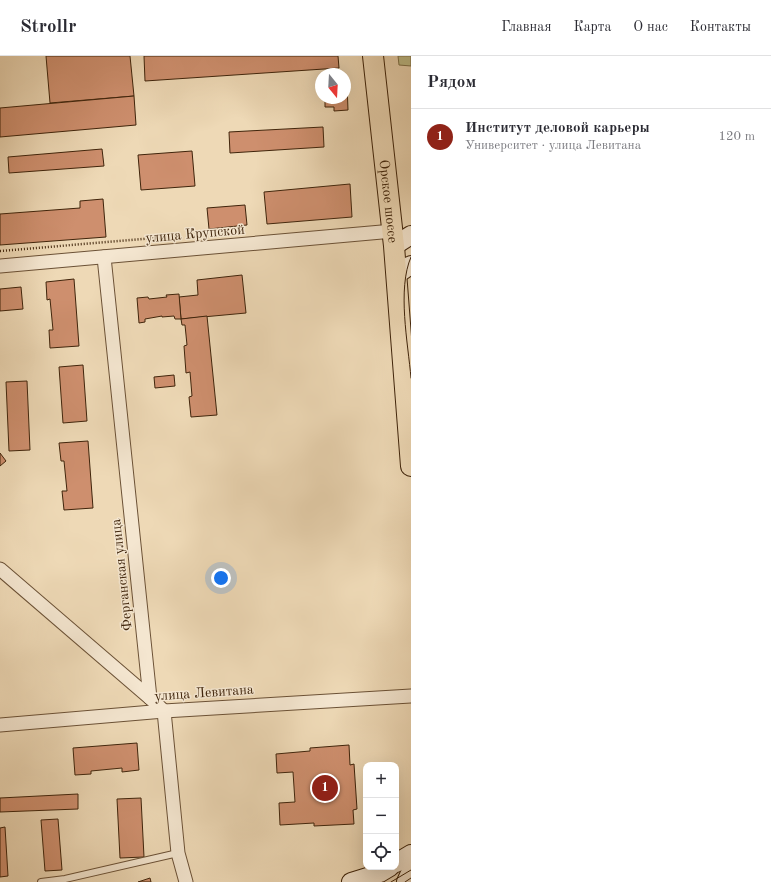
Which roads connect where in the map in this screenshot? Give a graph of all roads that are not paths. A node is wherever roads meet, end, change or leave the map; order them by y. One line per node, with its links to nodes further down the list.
1 (373, 56): 2 (main road, Орское шоссе)
2 (399, 237): 3 (street, улица Крупской); 5 (main road, Орское шоссе)
3 (104, 257): 4 (street, улица Крупской); 9 (street, Ферганская улица)
4 (0, 266)
5 (403, 270): 6 (main road, Орское шоссе)
6 (411, 466)
7 (0, 570): 9 (street)
8 (411, 696): 10 (street, улица Левитана)
9 (150, 698): 10 (street)
10 (164, 711): 11 (street, улица Левитана); 12 (street)
11 (0, 725)
12 (178, 853): 17 (lane); 18 (street)
13 (411, 854): 14 (main road)
14 (399, 861)
15 (385, 870): 19 (main road)
16 (411, 871): 20 (main road)
17 (40, 882)
18 (186, 882)
19 (351, 882)
20 (406, 882)

